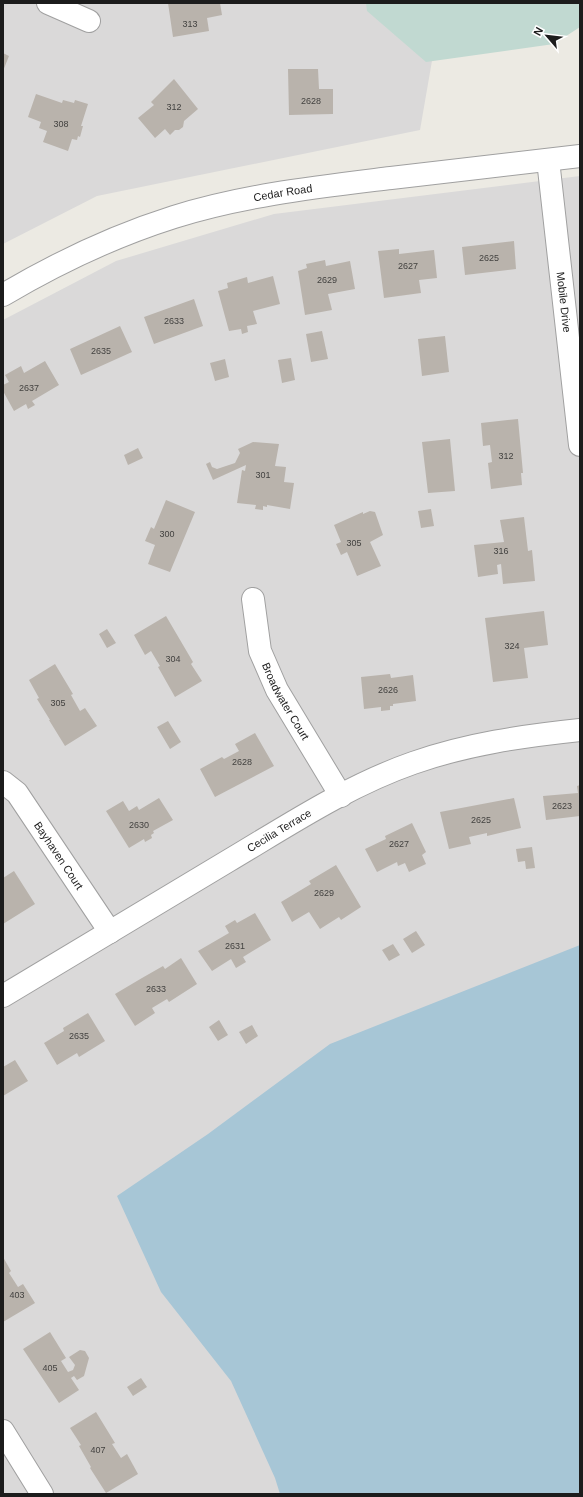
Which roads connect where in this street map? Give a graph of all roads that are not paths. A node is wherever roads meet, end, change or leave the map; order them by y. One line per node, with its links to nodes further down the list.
1 (48, 3): 2 (street)
2 (89, 21)
3 (580, 156): 4 (street, Cedar Road)
4 (548, 160): 5 (street, Cedar Road); 6 (street, Mobile Drive)
5 (3, 295)
6 (580, 445)
7 (253, 599): 10 (street, Broadwater Court)
8 (580, 730): 10 (street, Cecilia Terrace)
9 (3, 782): 11 (street, Bayhaven Court)
10 (340, 796): 11 (street, Cecilia Terrace)
11 (110, 932): 12 (street, Cecilia Terrace)
12 (3, 996)
13 (3, 1431): 14 (street)
14 (42, 1494)

